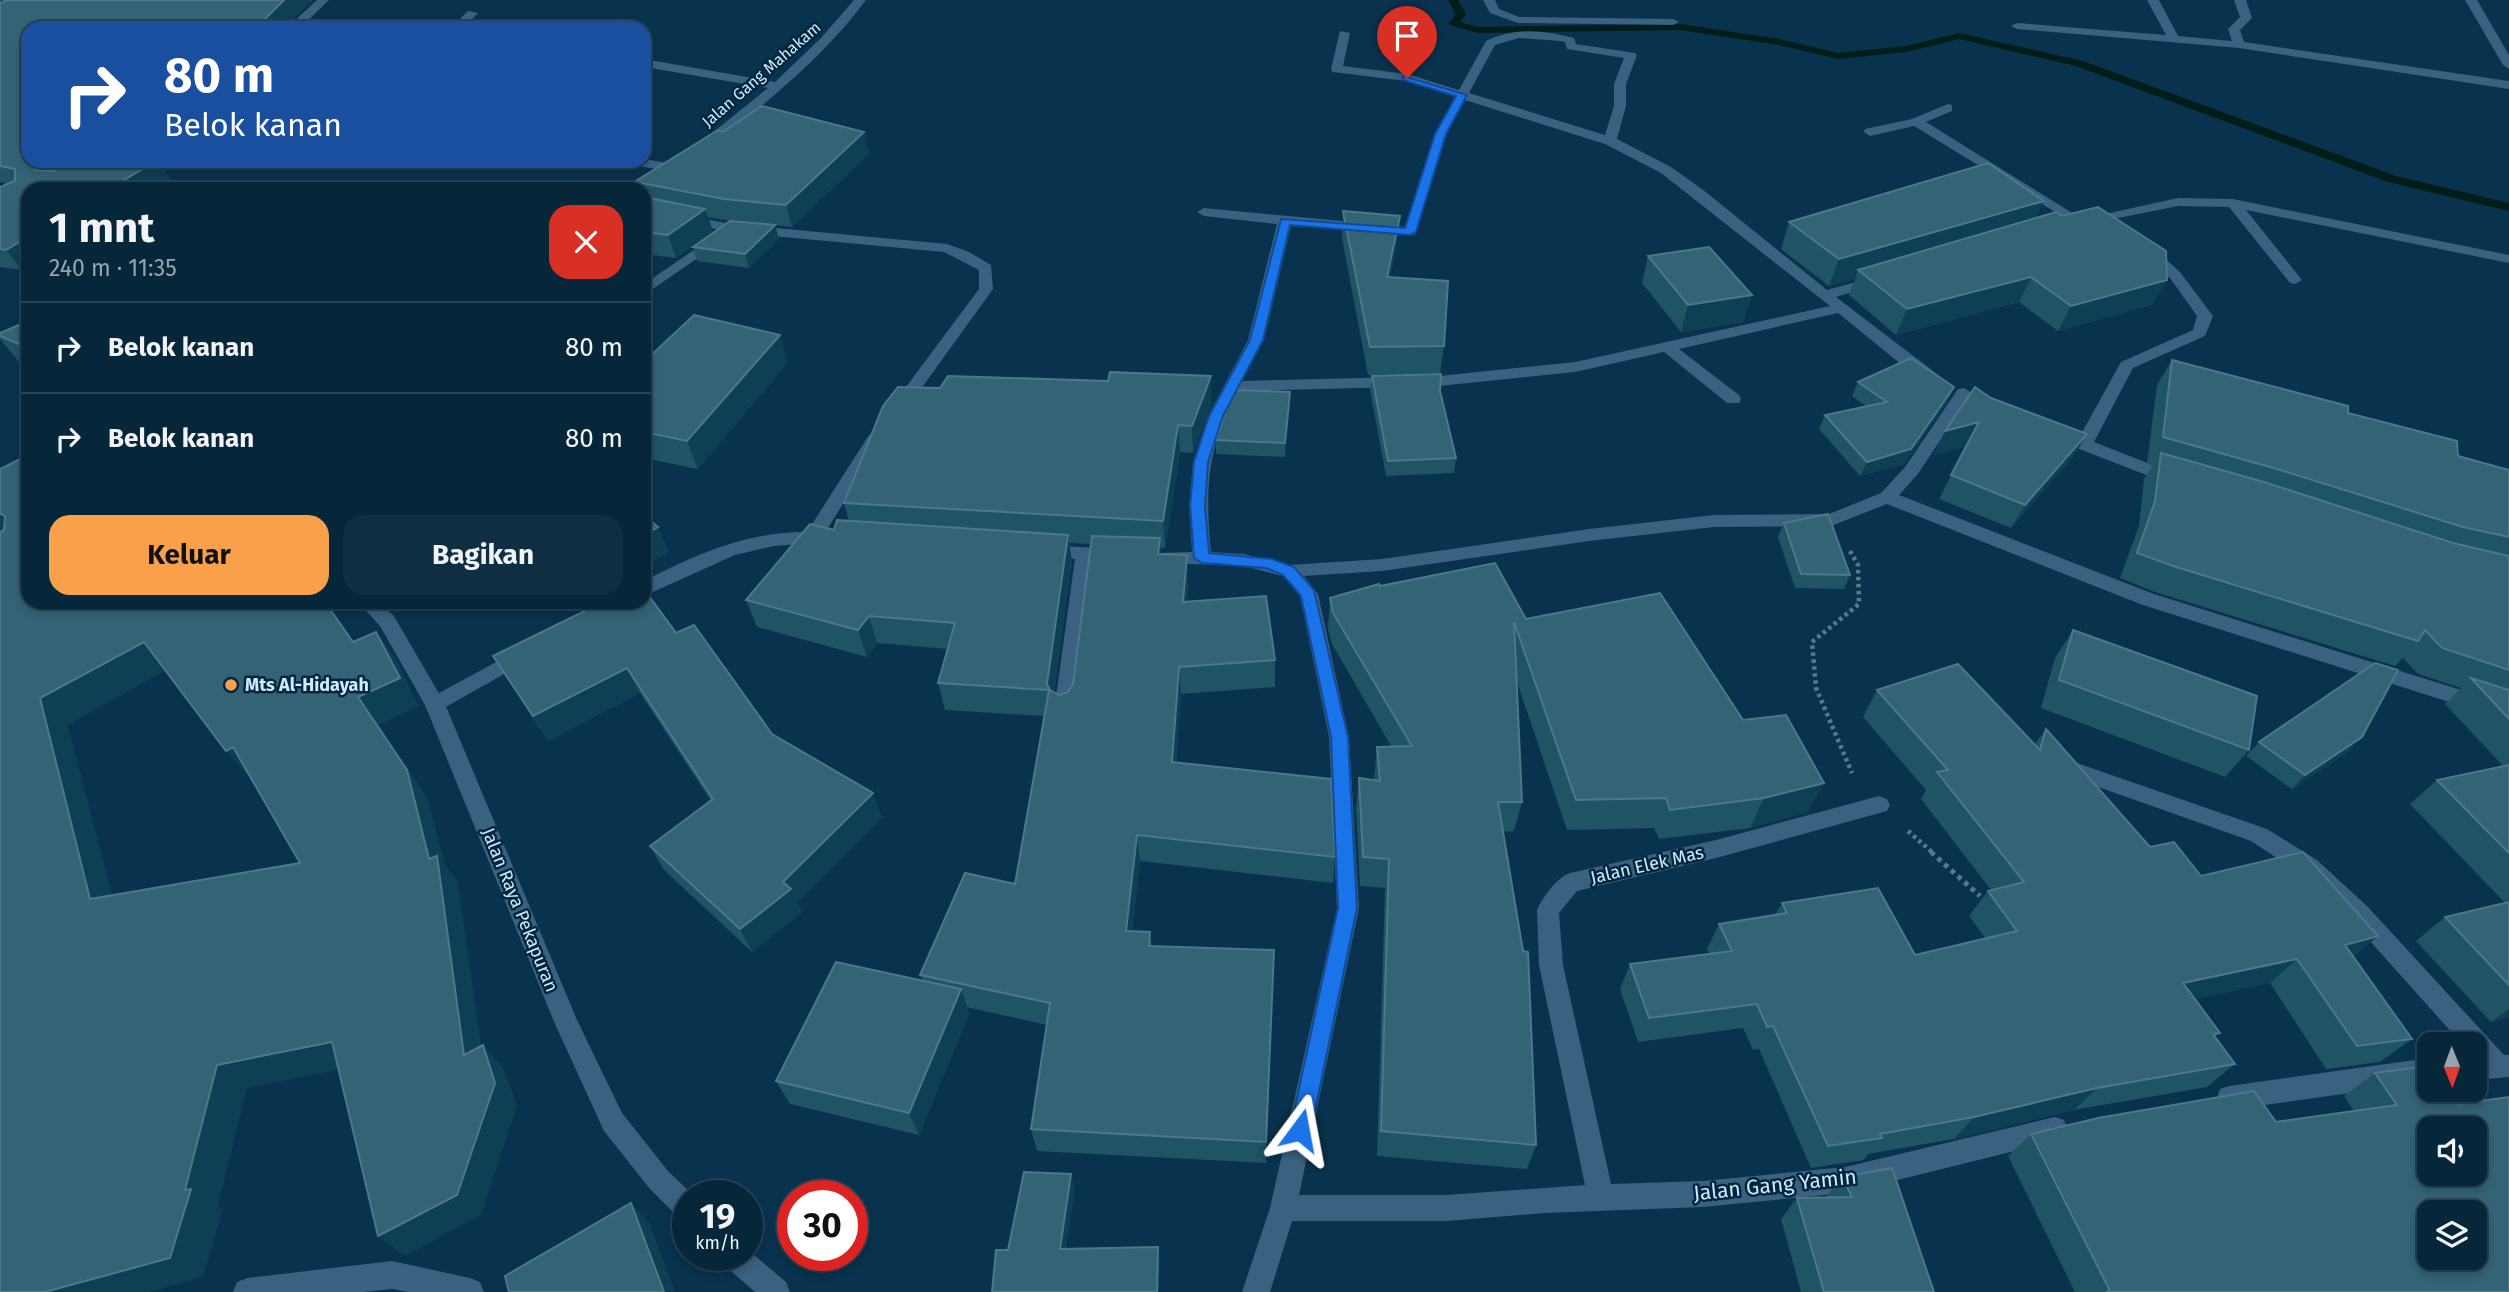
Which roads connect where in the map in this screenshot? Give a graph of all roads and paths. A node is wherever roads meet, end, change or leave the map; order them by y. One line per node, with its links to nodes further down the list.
1 (323, 0): 8 (street)
2 (860, 0): 18 (street, Jalan Gang Mahakam)
3 (1489, 0): 10 (street)
4 (2152, 0): 13 (street)
5 (2240, 0): 14 (street)
6 (2471, 0): 16 (street)
7 (472, 13): 9 (street)
8 (300, 21)
9 (464, 21)
10 (1673, 22)
11 (2017, 26): 13 (street)
12 (1345, 33): 19 (street)
13 (2173, 38): 14 (street)
14 (2239, 45): 17 (street)
15 (651, 64): 18 (street)
16 (2509, 65)
17 (2509, 85)
18 (776, 86): 25 (street, Jalan Gang Mahakam)
19 (1462, 95): 23 (street); 23 (street); 30 (street)
20 (1948, 108): 21 (street)
21 (1916, 122): 22 (street); 31 (street)
22 (1870, 132)
23 (1610, 141): 39 (street)
24 (651, 161): 25 (street)
25 (679, 161): 26 (street, Jalan Gang Mahakam)
26 (650, 182)
27 (2232, 203): 31 (street); 35 (street); 37 (street)
28 (651, 212): 33 (street)
29 (1204, 212): 30 (street)
30 (1285, 221): 42 (street)
31 (2078, 222): 32 (street)
32 (2056, 227)
33 (732, 228): 38 (street); 49 (street)
34 (2138, 242): 45 (street)
35 (2509, 259)
36 (1884, 278): 39 (street)
37 (2295, 280)
38 (651, 286)
39 (1825, 295): 40 (street)
40 (1842, 308): 41 (street); 47 (street)
41 (1667, 347): 42 (street); 43 (street)
42 (1232, 386): 53 (street)
43 (1733, 399)
44 (2037, 426): 45 (street)
45 (2085, 443): 46 (street)
46 (2189, 483)
47 (1887, 498): 48 (street); 60 (street)
48 (1831, 520): 54 (street); 62 (path)
49 (813, 537): 50 (street); 55 (street)
50 (840, 539)
51 (1031, 550): 52 (street)
52 (1085, 554): 53 (street); 59 (street)
53 (1202, 558): 54 (street)
54 (1289, 571): 70 (street)
55 (651, 585)
56 (374, 609): 58 (street, Jalan Raya Pekapuran)
57 (541, 645): 58 (street)
58 (435, 704): 68 (street, Jalan Raya Pekapuran)
59 (1064, 711)
60 (2509, 713)
61 (2074, 770): 64 (street)
62 (1879, 805): 63 (path); 69 (street, Jalan Elek Mas)
63 (1980, 896)
64 (2504, 1067)
65 (2417, 1072): 66 (street)
66 (2205, 1102)
67 (2074, 1125): 69 (street, Jalan Gang Yamin)
68 (672, 1193)
69 (1601, 1197): 70 (street, Jalan Gang Yamin)
70 (1283, 1208): 75 (street)
71 (752, 1271): 74 (street)
72 (247, 1292): 73 (street)
73 (470, 1292)
74 (776, 1292)
75 (1256, 1292)

